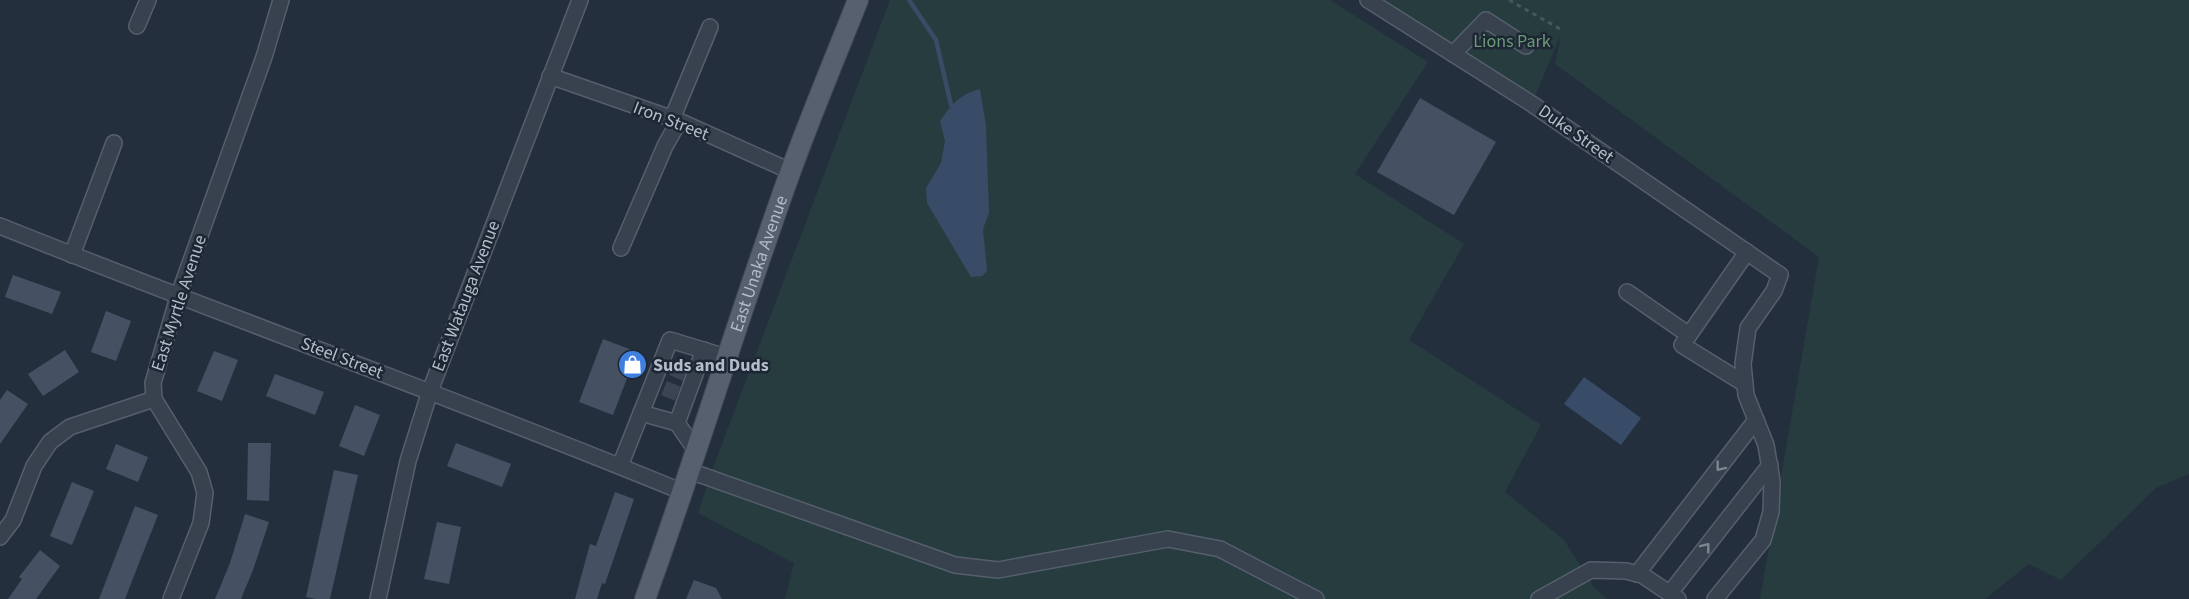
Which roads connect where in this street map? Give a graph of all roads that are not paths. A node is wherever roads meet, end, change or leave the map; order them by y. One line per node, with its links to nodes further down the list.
1 (148, 0): 6 (street)
2 (281, 0): 19 (street, East Myrtle Avenue)
3 (580, 0): 10 (street, East Watauga Avenue)
4 (858, 0): 13 (main road, East Unaka Avenue)
5 (1368, 0): 9 (street, Duke Street)
6 (137, 26)
7 (710, 27): 11 (street)
8 (1526, 46): 9 (street)
9 (1453, 54): 16 (street, Duke Street)
10 (550, 76): 11 (street, Iron Street); 24 (street, East Watauga Avenue)
11 (675, 120): 13 (street, Iron Street); 15 (street)
12 (114, 143): 17 (street)
13 (790, 171): 22 (main road, East Unaka Avenue)
14 (0, 226): 17 (street, Steel Street)
15 (621, 248)
16 (1747, 252): 20 (street); 23 (street, Duke Street)
17 (72, 255): 19 (street, Steel Street)
18 (1628, 292): 20 (street)
19 (178, 297): 24 (street, Steel Street); 25 (street, East Myrtle Avenue)
20 (1689, 335): 23 (street)
21 (704, 350): 22 (street); 26 (street); 28 (street)
22 (726, 357): 29 (main road, East Unaka Avenue)
23 (1745, 384): 27 (street)
24 (430, 391): 31 (street, Steel Street); 38 (street, East Watauga Avenue)
25 (154, 399): 34 (street); 37 (street)
26 (641, 412): 28 (street); 31 (street)
27 (1756, 420): 30 (street); 35 (street, one-way to 35)
28 (677, 423): 29 (street)
29 (696, 452): 32 (main road, East Unaka Avenue)
30 (1770, 465): 36 (street, one-way to 30); 42 (street)
31 (620, 466): 33 (street, Steel Street)
32 (690, 471): 33 (main road, East Unaka Avenue); 40 (street)
33 (683, 492): 39 (main road, East Unaka Avenue)
34 (0, 537)
35 (1637, 574): 36 (street); 41 (street)
36 (1674, 596)
37 (171, 599)
38 (378, 599)
39 (645, 599)
40 (1317, 599)
41 (1539, 599)
42 (1715, 599)

